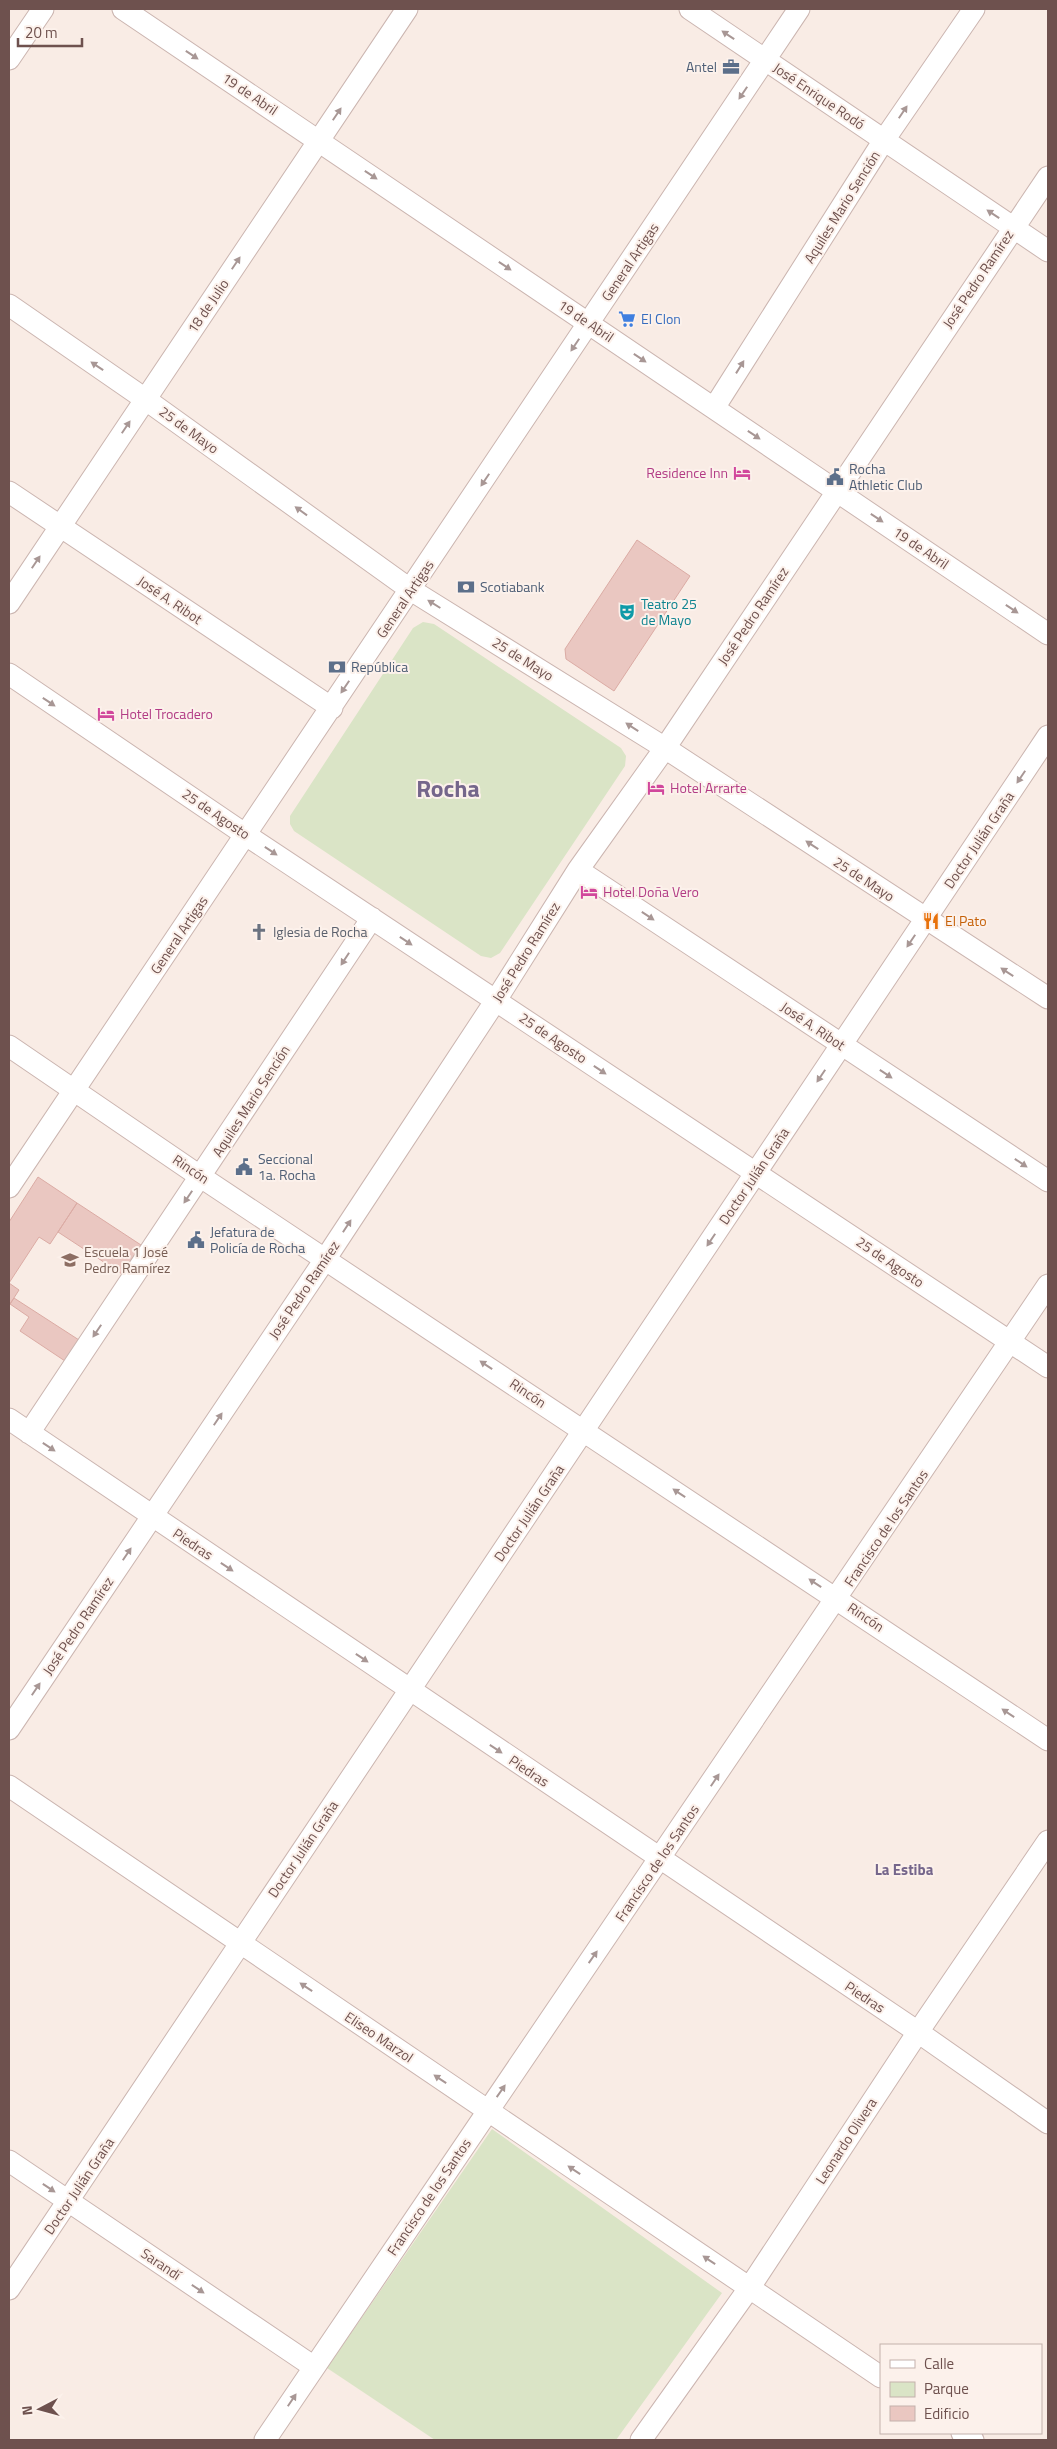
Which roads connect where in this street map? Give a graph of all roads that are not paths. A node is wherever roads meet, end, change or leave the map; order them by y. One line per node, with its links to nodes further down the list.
1 (43, 9): 7 (street)
2 (123, 9): 9 (street, 19 de Abril, one-way to 9)
3 (407, 9): 9 (street, 18 de Julio, one-way to 3)
4 (690, 9): 8 (street, José Enrique Rodó, one-way to 4)
5 (799, 9): 8 (street, General Artigas)
6 (974, 9): 10 (street, Aquiles Mario Sención, one-way to 6)
7 (9, 59)
8 (766, 60): 10 (street, José Enrique Rodó); 15 (street, General Artigas, one-way to 15)
9 (319, 140): 15 (street, 19 de Abril, one-way to 15); 16 (street, 18 de Julio, one-way to 9)
10 (884, 140): 12 (street, José Enrique Rodó, one-way to 10); 17 (street, Aquiles Mario Sención, one-way to 10)
11 (1048, 177): 12 (street, José Pedro Ramírez)
12 (1013, 228): 13 (street, José Enrique Rodó); 18 (street, José Pedro Ramírez)
13 (1048, 251)
14 (9, 305): 16 (street, 25 de Mayo, one-way to 14)
15 (589, 323): 17 (street, 19 de Abril, one-way to 17); 21 (street, General Artigas, one-way to 21)
16 (145, 399): 20 (street, 18 de Julio, one-way to 16); 21 (street, 25 de Mayo, one-way to 16)
17 (714, 408): 18 (street, 19 de Abril, one-way to 18)
18 (837, 491): 23 (street, 19 de Abril, one-way to 23); 27 (street, José Pedro Ramírez)
19 (9, 492): 20 (street, José A. Ribot)
20 (60, 526): 22 (street, 18 de Julio, one-way to 20); 25 (street, José A. Ribot)
21 (411, 590): 25 (street, General Artigas, one-way to 25); 27 (street, 25 de Mayo, one-way to 21)
22 (9, 603)
23 (1048, 634)
24 (9, 674): 28 (street, 25 de Agosto, one-way to 28)
25 (332, 708): 28 (street, General Artigas)
26 (1048, 736): 31 (street, Doctor Julián Graña, one-way to 31)
27 (665, 748): 29 (street, José Pedro Ramírez); 31 (street, 25 de Mayo, one-way to 27)
28 (246, 835): 30 (street, 25 de Agosto, one-way to 30); 36 (street, General Artigas)
29 (578, 870): 33 (street, José Pedro Ramírez); 34 (street, José A. Ribot, one-way to 34)
30 (372, 918): 33 (street, 25 de Agosto, one-way to 33); 38 (street, Aquiles Mario Sención, one-way to 38)
31 (926, 920): 32 (street, 25 de Mayo, one-way to 31); 34 (street, Doctor Julián Graña, one-way to 34)
32 (1048, 998)
33 (496, 1000): 37 (street, 25 de Agosto, one-way to 37); 41 (street, José Pedro Ramírez, one-way to 33)
34 (842, 1045): 37 (street, Doctor Julián Graña, one-way to 37); 39 (street, José A. Ribot, one-way to 39)
35 (9, 1046): 36 (street, Rincón)
36 (74, 1090): 38 (street, Rincón); 40 (street, General Artigas)
37 (756, 1173): 43 (street, 25 de Agosto); 46 (street, Doctor Julián Graña, one-way to 46)
38 (201, 1176): 41 (street, Rincón); 47 (street, Aquiles Mario Sención, one-way to 47)
39 (1048, 1181)
40 (9, 1187)
41 (326, 1258): 46 (street, Rincón, one-way to 41); 48 (street, José Pedro Ramírez, one-way to 41)
42 (1048, 1285): 43 (street, Francisco de los Santos)
43 (1010, 1342): 44 (street, 25 de Agosto); 49 (street, Francisco de los Santos)
44 (1048, 1367)
45 (9, 1419): 47 (street, Piedras)
46 (584, 1430): 49 (street, Rincón, one-way to 46); 50 (street, Doctor Julián Graña)
47 (29, 1433): 48 (street, Piedras, one-way to 48)
48 (152, 1517): 50 (street, Piedras, one-way to 50); 51 (street, José Pedro Ramírez, one-way to 48)
49 (838, 1599): 52 (street, Rincón, one-way to 49); 55 (street, Francisco de los Santos, one-way to 49)
50 (410, 1691): 55 (street, Piedras, one-way to 55); 56 (street, Doctor Julián Graña)
51 (9, 1729)
52 (1048, 1740)
53 (9, 1786): 56 (street, Eliseo Marzol)
54 (1048, 1841): 57 (street, Leonardo Olivera)
55 (659, 1860): 57 (street, Piedras); 58 (street, Francisco de los Santos, one-way to 55)
56 (241, 1942): 58 (street, Eliseo Marzol, one-way to 56); 61 (street, Doctor Julián Graña)
57 (918, 2032): 59 (street, Piedras); 62 (street, Leonardo Olivera)
58 (487, 2111): 62 (street, Eliseo Marzol, one-way to 58); 64 (street, Francisco de los Santos)
59 (1048, 2123)
60 (9, 2161): 61 (street, Sarandí, one-way to 61)
61 (69, 2201): 63 (street, Doctor Julián Graña); 64 (street, Sarandí, one-way to 64)
62 (750, 2287): 65 (street, Eliseo Marzol); 67 (street, Leonardo Olivera)
63 (9, 2289)
64 (314, 2368): 66 (street, Francisco de los Santos, one-way to 64)
65 (880, 2376)
66 (265, 2440)
67 (641, 2440)

